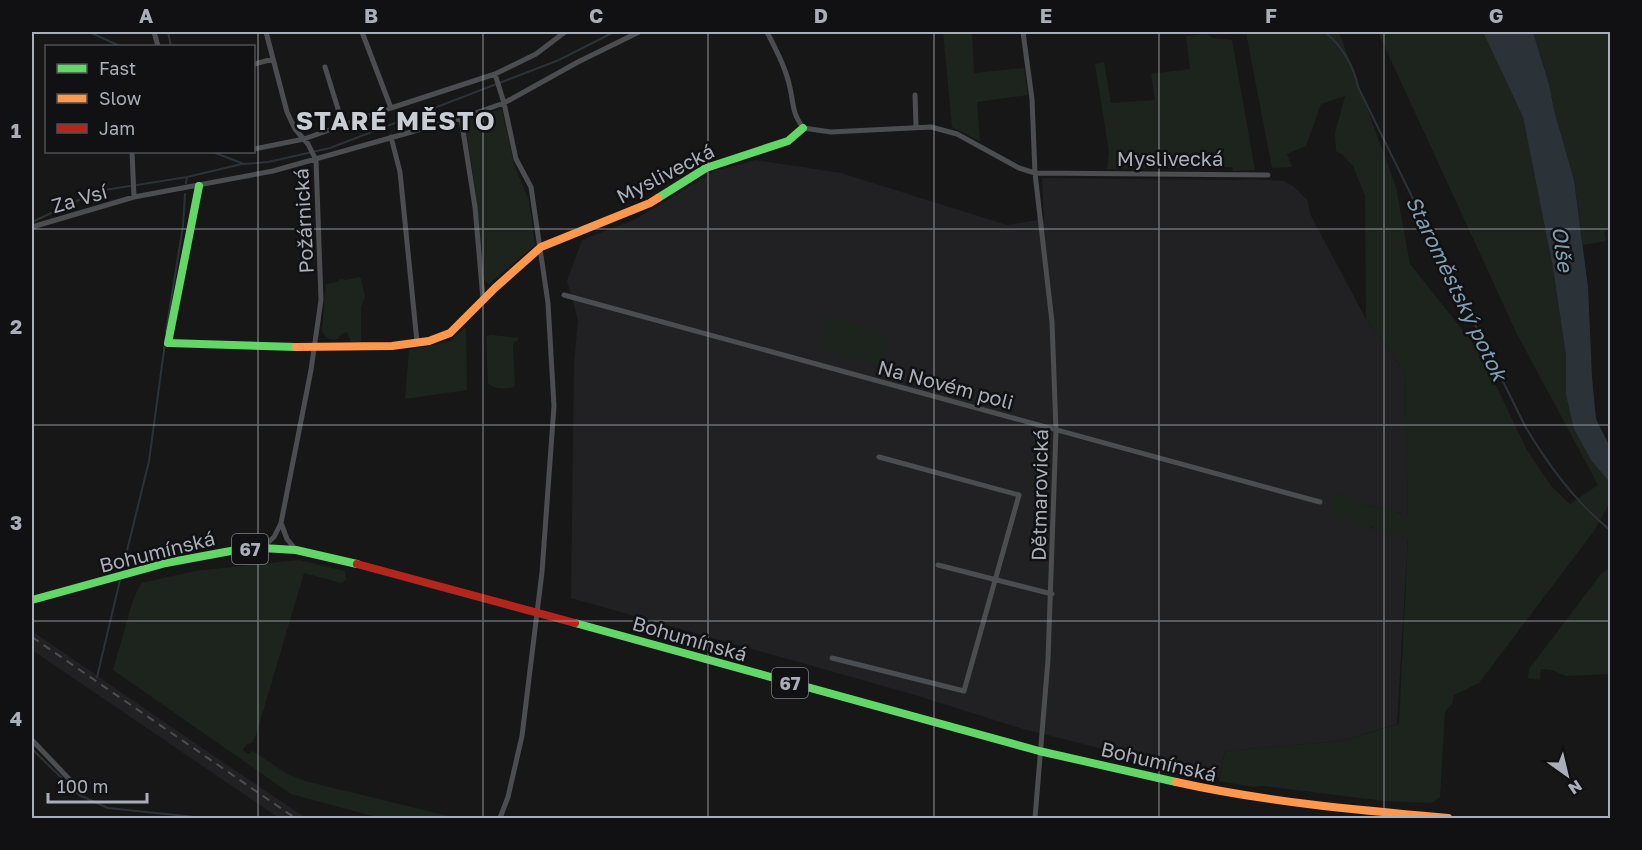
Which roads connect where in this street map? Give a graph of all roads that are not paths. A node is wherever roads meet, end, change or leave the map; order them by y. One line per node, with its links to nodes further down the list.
1 (266, 32): 7 (street, Požárnická)
2 (362, 32): 13 (street)
3 (565, 32): 10 (street)
4 (639, 32): 12 (street, Za Vsí)
5 (767, 32): 17 (street)
6 (1023, 32): 23 (street)
7 (273, 59): 8 (street); 19 (street, Požárnická)
8 (255, 64)
9 (325, 67): 15 (street)
10 (497, 80): 12 (street); 13 (street)
11 (915, 95): 16 (street)
12 (504, 103): 14 (street, Za Vsí); 28 (street)
13 (391, 108): 15 (street)
14 (461, 118): 18 (street, Za Vsí); 30 (street)
15 (343, 125): 19 (street)
16 (916, 126): 17 (street, Myslivecká); 23 (street, Myslivecká)
17 (803, 128): 28 (main road, Myslivecká)
18 (392, 137): 22 (street, Za Vsí); 31 (street)
19 (304, 139): 20 (street); 22 (street, Požárnická)
20 (255, 149)
21 (132, 153): 26 (street, Za Vsí)
22 (316, 160): 25 (street, Za Vsí); 32 (street, Požárnická)
23 (1035, 173): 24 (street, Myslivecká); 33 (street, Dětmarovická)
24 (1268, 175)
25 (199, 186): 26 (street, Za Vsí); 32 (main road, Myslivecká)
26 (134, 197): 27 (street, Za Vsí)
27 (32, 227)
28 (541, 248): 30 (main road, Myslivecká); 43 (street)
29 (564, 295): 33 (street, Na Novém poli)
30 (483, 299): 31 (main road, Myslivecká)
31 (417, 342): 32 (main road, Myslivecká)
32 (314, 347): 36 (street, Požárnická)
33 (1056, 430): 35 (street, Na Novém poli); 41 (street, Dětmarovická)
34 (879, 457): 40 (street)
35 (1320, 502)
36 (281, 523): 37 (street); 38 (street)
37 (262, 548): 38 (main road, Bohumínská / 67); 42 (main road, Bohumínská / 67)
38 (296, 550): 43 (main road, Bohumínská / 67)
39 (938, 565): 40 (street)
40 (995, 580): 41 (street); 44 (street)
41 (1052, 594): 46 (street, Dětmarovická)
42 (32, 600)
43 (537, 613): 46 (main road, Bohumínská / 67); 48 (street)
44 (832, 658)
45 (32, 740): 47 (street)
46 (1040, 751): 49 (street, Dětmarovická); 50 (main road, Bohumínská / 67)
47 (71, 781)
48 (500, 819)
49 (1035, 819)
50 (1448, 819)

